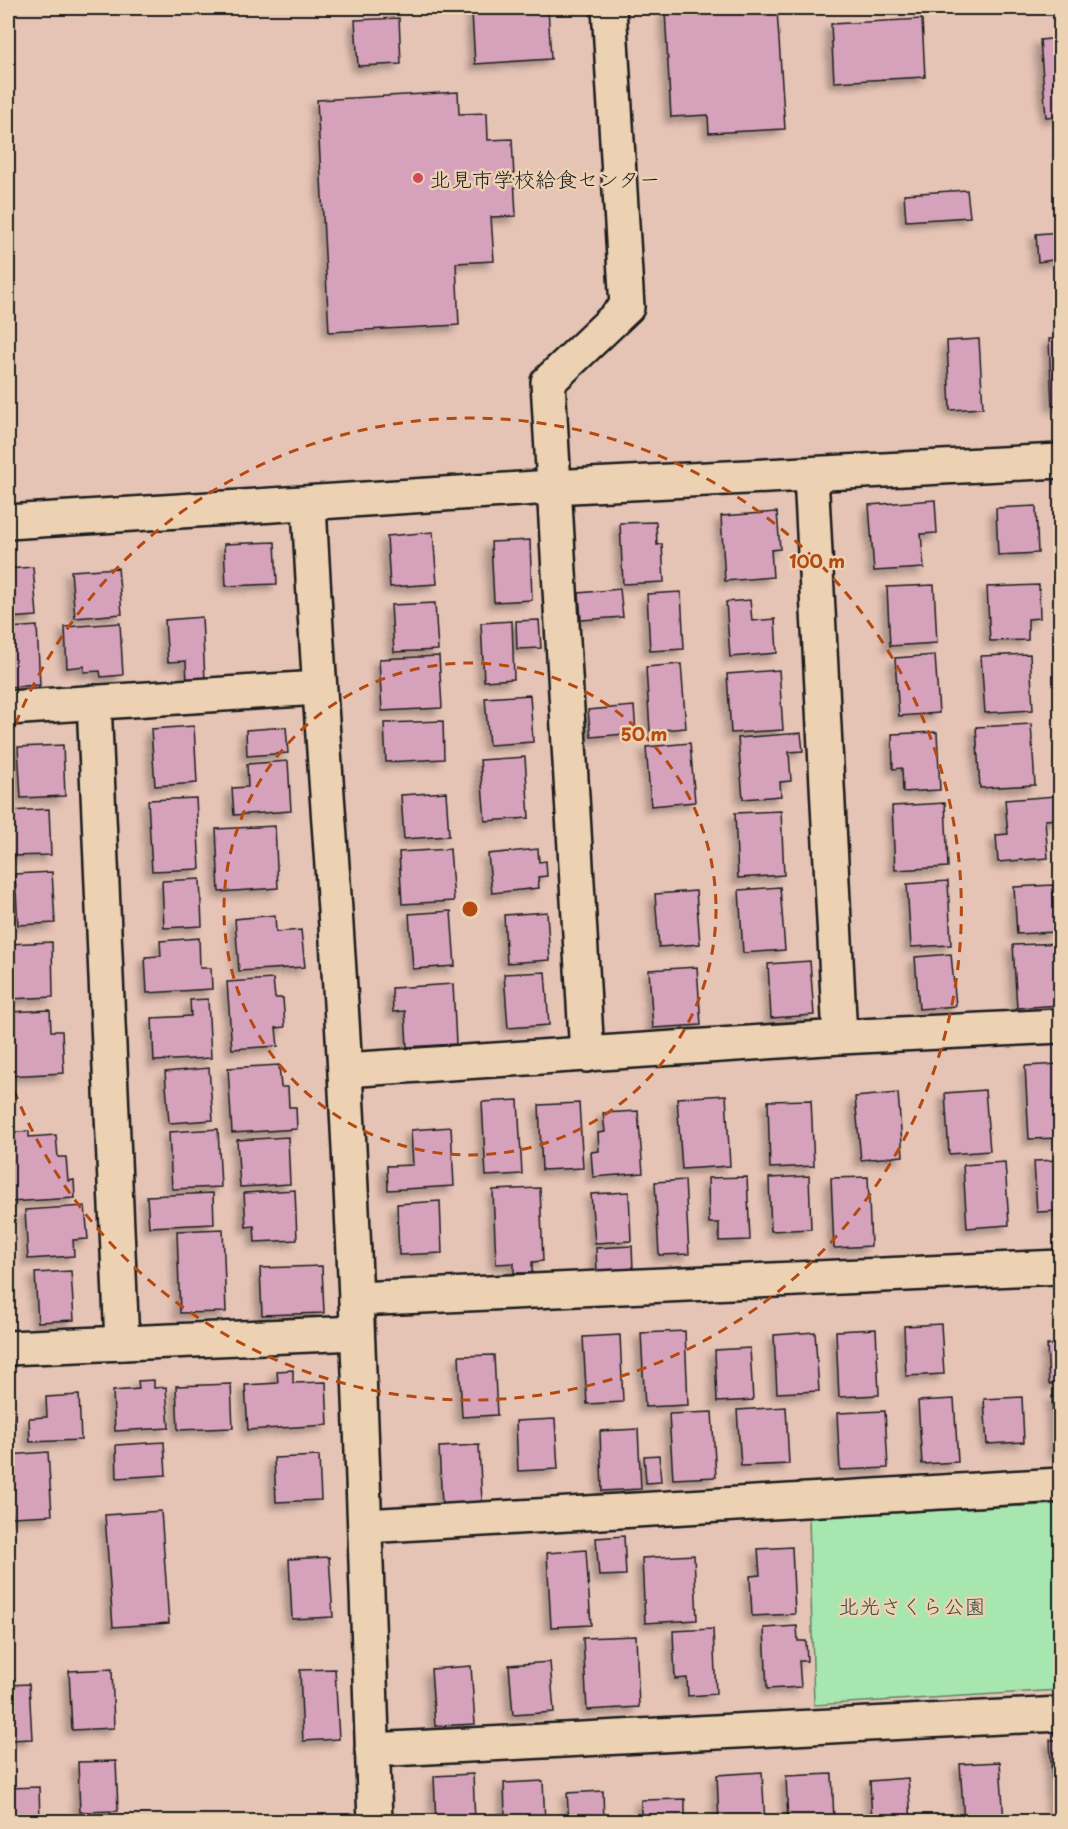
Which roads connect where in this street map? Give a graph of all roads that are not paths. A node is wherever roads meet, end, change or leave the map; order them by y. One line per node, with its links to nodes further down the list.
1 (609, 8): 4 (street)
2 (1060, 461): 3 (street)
3 (812, 475): 4 (street); 11 (street)
4 (552, 487): 5 (street); 12 (street)
5 (309, 504): 6 (street); 7 (street)
6 (8, 522)
7 (318, 688): 8 (street); 13 (street)
8 (94, 702): 9 (street); 17 (street)
9 (8, 708)
10 (1060, 1026): 11 (street)
11 (840, 1037): 12 (street)
12 (587, 1055): 13 (street)
13 (345, 1070): 15 (street)
14 (1060, 1266): 15 (street)
15 (356, 1299): 16 (street)
16 (357, 1333): 17 (street); 20 (street)
17 (122, 1343): 18 (street)
18 (8, 1348)
19 (1060, 1485): 20 (street)
20 (366, 1526): 22 (street)
21 (1060, 1714): 22 (street)
22 (372, 1750): 23 (street)
23 (375, 1821)

